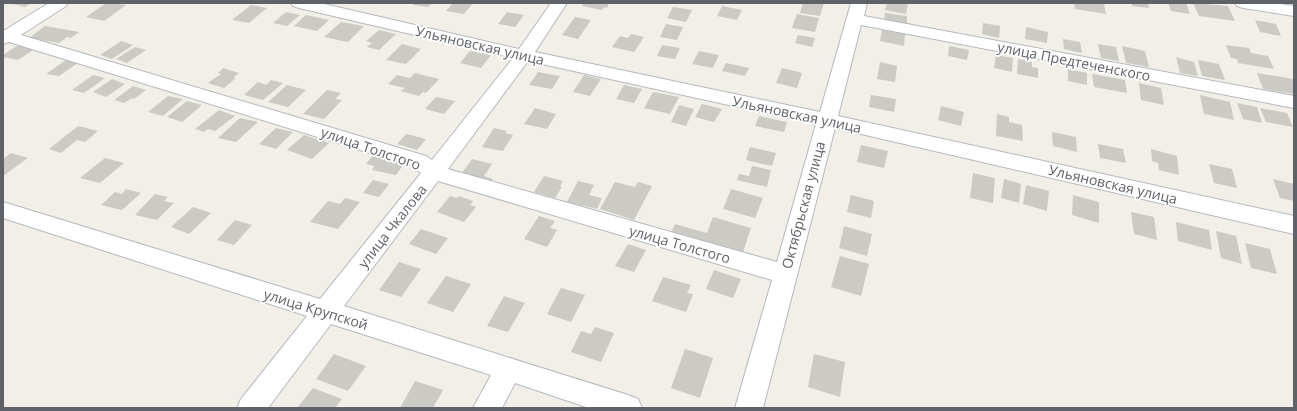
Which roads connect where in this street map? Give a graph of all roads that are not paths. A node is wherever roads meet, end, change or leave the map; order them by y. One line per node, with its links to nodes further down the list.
1 (60, 3): 7 (street)
2 (299, 3): 8 (street, Ульяновская улица)
3 (559, 3): 8 (street, улица Чкалова)
4 (1243, 3): 6 (street)
5 (856, 11): 9 (street, улица Предтеченского); 10 (street, Октябрьская улица)
6 (1294, 11)
7 (4, 37): 11 (street, улица Толстого)
8 (524, 55): 10 (street, Ульяновская улица); 11 (street, улица Чкалова)
9 (1294, 102)
10 (827, 120): 13 (street, Ульяновская улица); 14 (street, Октябрьская улица)
11 (434, 172): 14 (street, улица Толстого); 15 (street, улица Чкалова)
12 (3, 210): 15 (street, улица Крупской)
13 (1294, 225)
14 (785, 274): 20 (street, Октябрьская улица)
15 (325, 312): 16 (street, улица Крупской); 17 (street, улица Чкалова)
16 (509, 369): 18 (street); 19 (street, улица Крупской)
17 (251, 408)
18 (486, 408)
19 (628, 408)
20 (749, 408)

